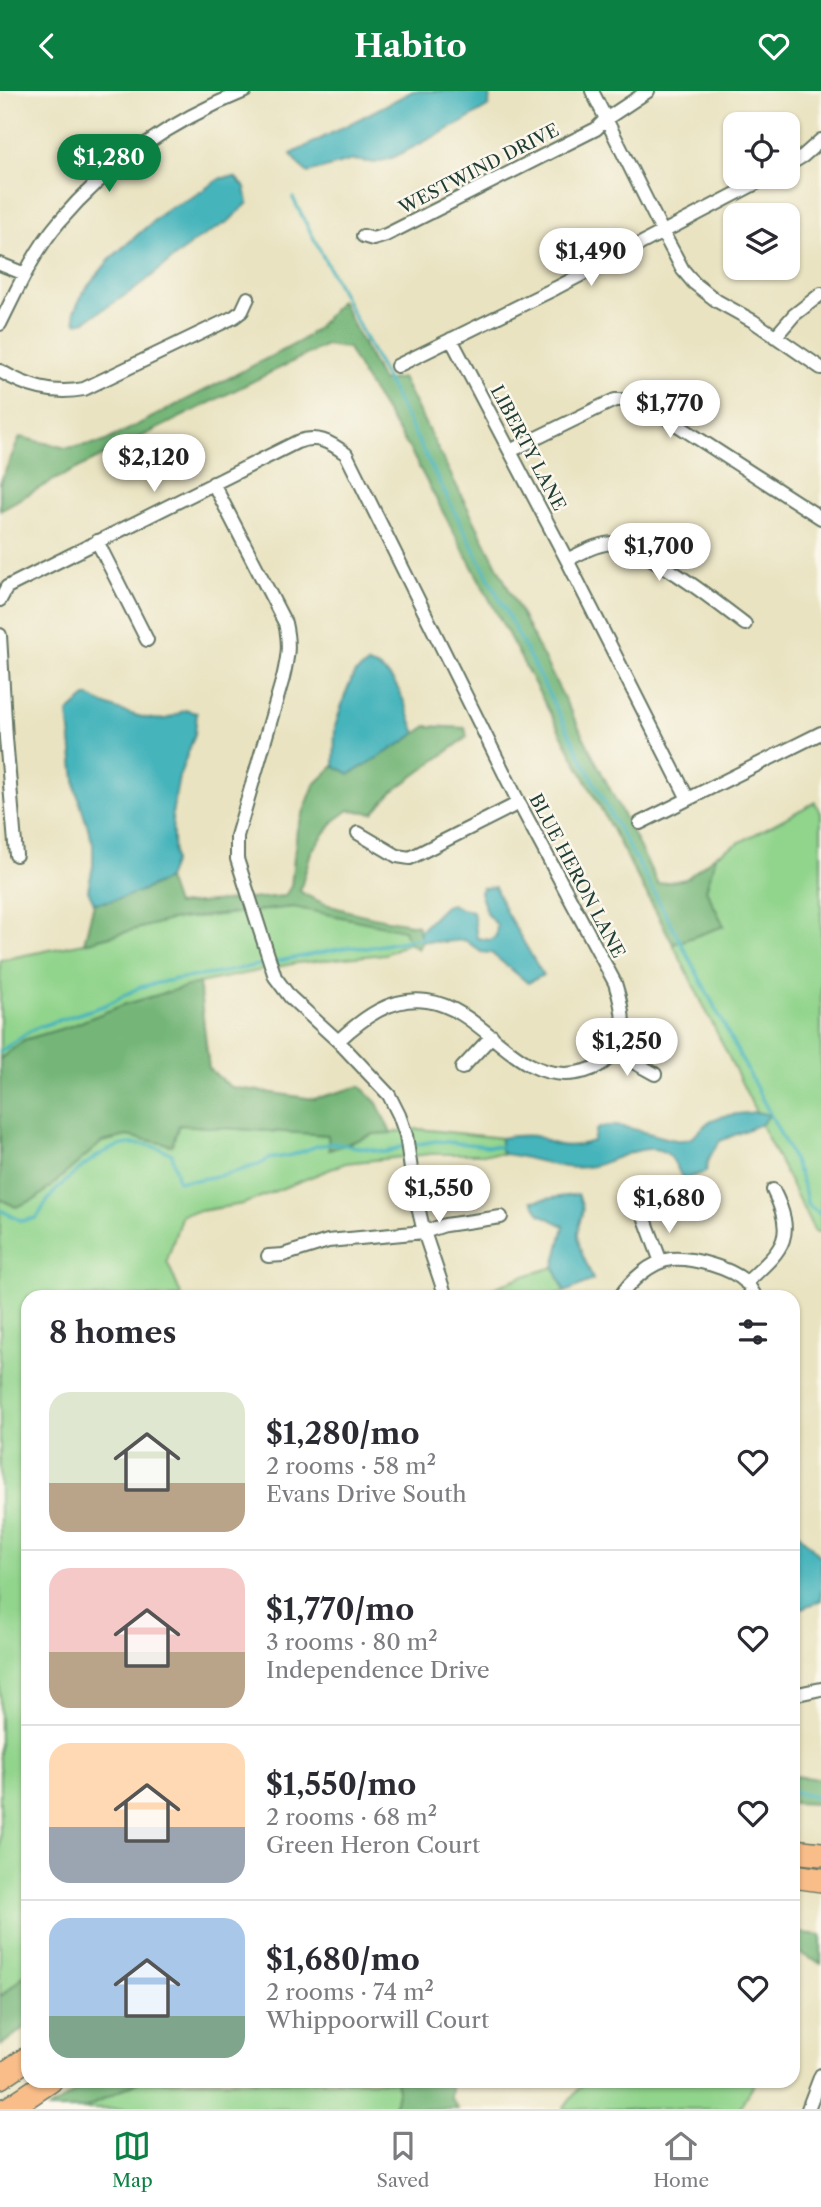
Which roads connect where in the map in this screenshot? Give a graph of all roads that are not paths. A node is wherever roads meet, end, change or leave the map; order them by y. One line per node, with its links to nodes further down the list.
1 (592, 91): 4 (street)
2 (648, 91): 4 (street, WESTWIND DRIVE)
3 (238, 92): 11 (street)
4 (606, 119): 8 (street); 9 (street, WESTWIND DRIVE)
5 (821, 140): 6 (street)
6 (800, 158)
7 (745, 189): 8 (street)
8 (662, 232): 15 (street); 16 (street)
9 (363, 236)
10 (0, 264): 11 (street)
11 (25, 274): 14 (street)
12 (821, 295): 15 (street)
13 (248, 298): 19 (street)
14 (0, 324)
15 (775, 337): 18 (street)
16 (451, 339): 17 (street); 20 (street, LIBERTY LANE)
17 (397, 366)
18 (821, 368)
19 (0, 371)
20 (510, 451): 22 (street); 24 (street, LIBERTY LANE)
21 (213, 483): 23 (street); 31 (street, BLUE HERON LANE); 36 (street)
22 (819, 512)
23 (97, 541): 25 (street); 28 (street)
24 (567, 560): 26 (street); 30 (street, LIBERTY LANE)
25 (0, 600)
26 (745, 624)
27 (0, 635): 34 (street)
28 (147, 640)
29 (821, 733): 30 (street)
30 (688, 799): 32 (street)
31 (519, 803): 33 (street); 37 (street, BLUE HERON LANE)
32 (640, 823)
33 (358, 833)
34 (16, 855)
35 (492, 1036): 36 (street); 37 (street); 38 (street)
36 (338, 1041): 43 (street)
37 (615, 1052): 39 (street)
38 (461, 1068)
39 (655, 1074)
40 (773, 1190): 46 (street)
41 (501, 1217): 43 (street)
42 (645, 1219): 45 (street)
43 (424, 1232): 44 (street); 47 (street)
44 (268, 1256)
45 (661, 1262): 46 (street); 48 (street)
46 (746, 1283): 49 (street)
47 (444, 1290)
48 (624, 1290)
49 (751, 1290)
50 (821, 1689): 51 (street)
51 (800, 1694)
52 (800, 1852): 53 (highway)
53 (821, 1854)
54 (21, 2063): 56 (highway)
55 (821, 2075): 59 (street)
56 (0, 2077)
57 (40, 2088): 58 (highway)
58 (8, 2109)
59 (808, 2109)

